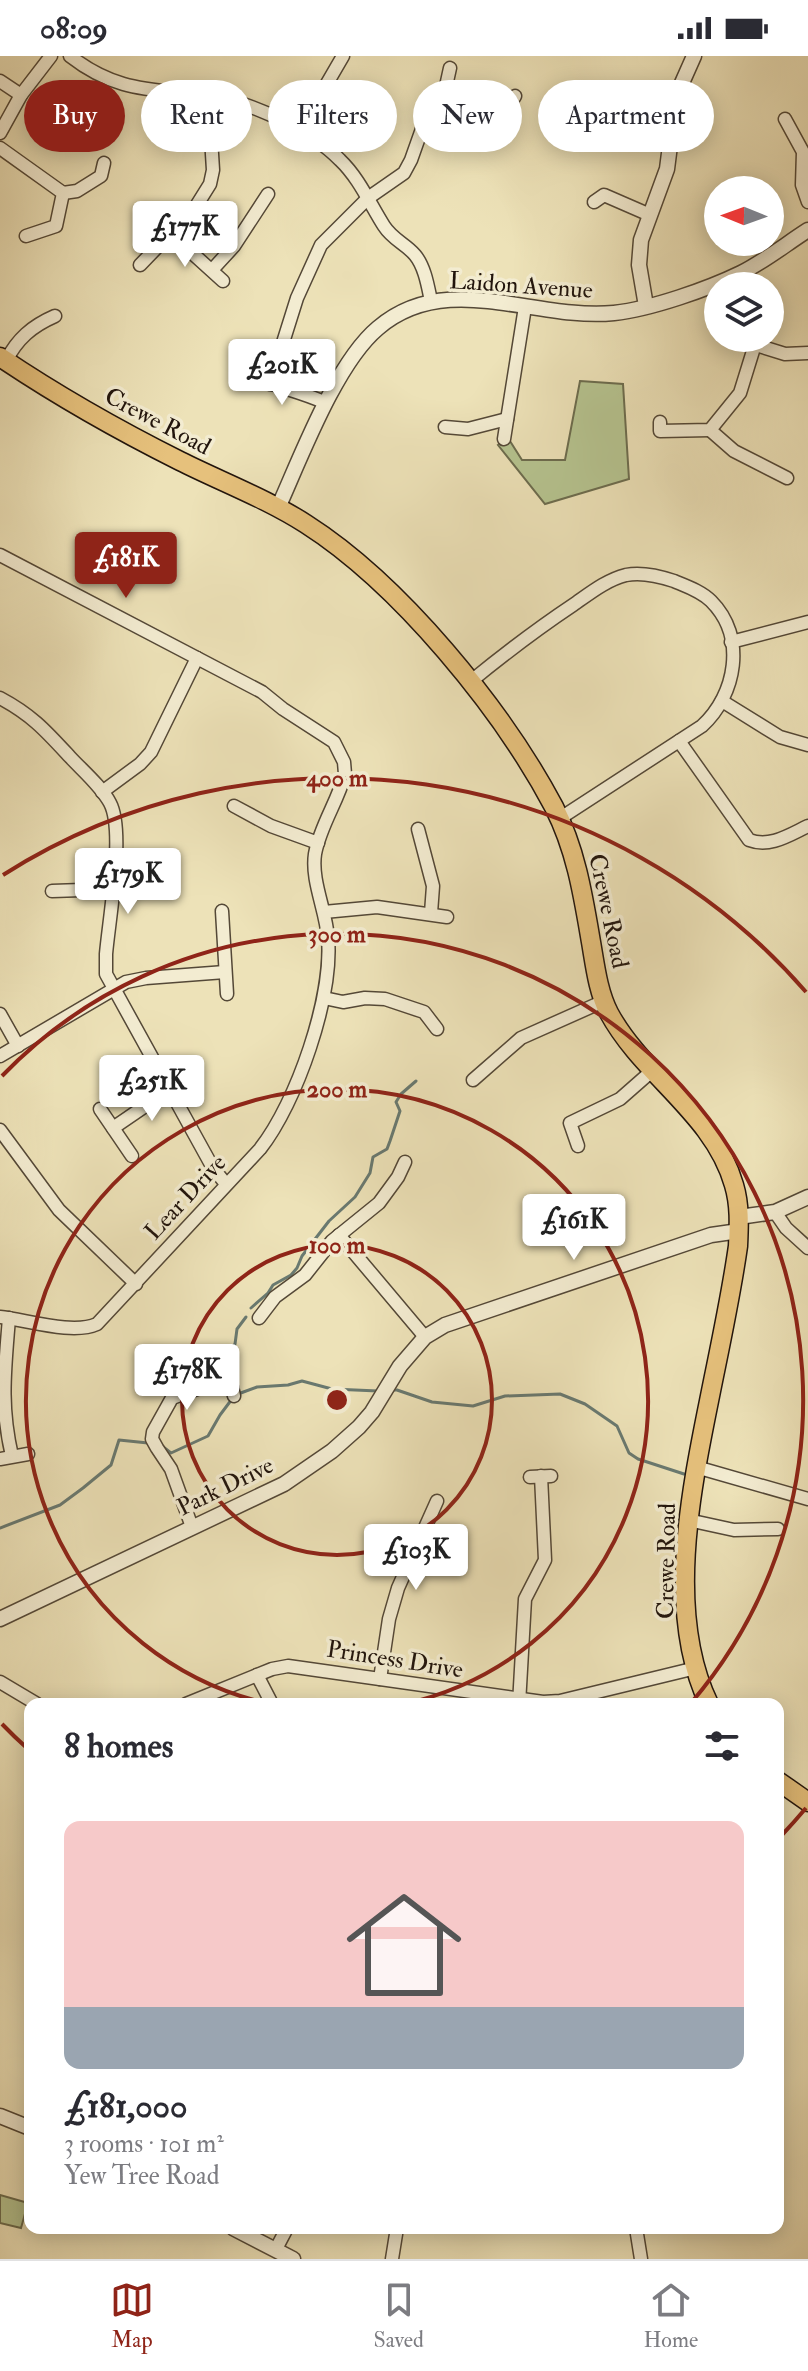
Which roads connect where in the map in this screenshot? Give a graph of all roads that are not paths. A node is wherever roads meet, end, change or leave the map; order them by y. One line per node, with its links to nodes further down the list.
1 (51, 56): 10 (street)
2 (70, 56): 9 (street)
3 (343, 56): 6 (street)
4 (694, 56): 23 (street)
5 (450, 68): 7 (street)
6 (329, 80)
7 (447, 80)
8 (0, 81): 10 (street)
9 (141, 88)
10 (21, 95): 12 (street)
11 (805, 121): 22 (street)
12 (0, 133)
13 (0, 148): 18 (street)
14 (212, 152): 25 (street)
15 (331, 152): 21 (street)
16 (414, 152): 21 (street)
17 (114, 185): 18 (street)
18 (63, 193): 26 (street)
19 (600, 193): 23 (street)
20 (268, 194): 28 (street)
21 (368, 198): 32 (street); 41 (street)
22 (808, 202)
23 (650, 215): 33 (street)
24 (808, 230): 29 (street, Laidon Avenue)
25 (170, 233): 27 (street); 28 (street)
26 (26, 236)
27 (140, 265)
28 (212, 270): 30 (street)
29 (754, 272)
30 (223, 281)
31 (704, 289): 33 (street, Laidon Avenue)
32 (431, 301): 34 (street, Laidon Avenue); 42 (street, Laidon Avenue)
33 (646, 306): 34 (street, Laidon Avenue)
34 (525, 307): 43 (street)
35 (55, 316): 39 (street)
36 (753, 352): 45 (street)
37 (781, 352): 38 (street)
38 (808, 353)
39 (3, 359): 49 (main road, Crewe Road)
40 (252, 377): 41 (street)
41 (270, 384): 42 (street)
42 (326, 403): 49 (street, Laidon Avenue)
43 (507, 419): 44 (street); 47 (street)
44 (445, 427)
45 (710, 430): 46 (street); 48 (street)
46 (660, 432)
47 (504, 439)
48 (787, 478)
49 (278, 508): 54 (main road, Crewe Road)
50 (0, 555): 53 (street, Lear Drive)
51 (808, 622): 52 (street)
52 (731, 642): 54 (street); 56 (street)
53 (197, 658): 59 (street); 64 (street, Lear Drive)
54 (470, 682): 61 (main road, Crewe Road)
55 (0, 698): 59 (street)
56 (722, 701): 57 (street); 58 (street)
57 (679, 741): 61 (street); 62 (street)
58 (808, 745)
59 (102, 792): 65 (street)
60 (234, 806): 64 (street)
61 (559, 819): 77 (main road, Crewe Road)
62 (808, 826)
63 (436, 832): 69 (street)
64 (318, 843): 68 (street, Lear Drive)
65 (112, 889): 66 (street); 74 (street)
66 (52, 891)
67 (222, 911): 71 (street)
68 (324, 912): 69 (street); 76 (street, Lear Drive)
69 (431, 913): 70 (street)
70 (447, 917)
71 (223, 925): 72 (street); 73 (street)
72 (238, 925)
73 (225, 972): 74 (street); 75 (street)
74 (114, 988): 80 (street); 84 (street)
75 (227, 994)
76 (324, 998): 79 (street); 91 (street, Lear Drive)
77 (604, 1001): 82 (main road, Crewe Road); 83 (street)
78 (0, 1014): 80 (street)
79 (437, 1023)
80 (18, 1046): 81 (street)
81 (0, 1056)
82 (653, 1070): 88 (street); 94 (main road, Crewe Road)
83 (473, 1080)
84 (170, 1089): 86 (street); 91 (street)
85 (100, 1109): 86 (street)
86 (113, 1128): 89 (street)
87 (0, 1130): 97 (street)
88 (578, 1146)
89 (132, 1156)
90 (405, 1162): 95 (street)
91 (226, 1184): 97 (street, Lear Drive)
92 (808, 1197): 93 (street)
93 (775, 1212): 94 (street); 96 (street)
94 (739, 1224): 100 (street); 104 (main road, Crewe Road)
95 (339, 1235): 99 (street); 100 (street)
96 (808, 1248)
97 (136, 1284): 98 (street, Lear Drive)
98 (4, 1317): 103 (street)
99 (259, 1318)
100 (425, 1337): 109 (street, Park Drive)
101 (234, 1396): 109 (street)
102 (28, 1454): 103 (street)
103 (6, 1458)
104 (696, 1467): 106 (street); 108 (main road, Crewe Road)
105 (540, 1476): 120 (street)
106 (808, 1499)
107 (438, 1500): 114 (street)
108 (688, 1520): 110 (street); 112 (main road, Crewe Road)
109 (192, 1527): 111 (street, Park Drive)
110 (778, 1529)
111 (0, 1619)
112 (696, 1668): 121 (street, Princess Drive); 122 (main road, Crewe Road)
113 (257, 1675): 114 (street, Princess Drive); 117 (street, Princess Drive); 118 (street)
114 (380, 1679): 119 (street, Princess Drive)
115 (0, 1682): 116 (street)
116 (27, 1698)
117 (201, 1698)
118 (269, 1698)
119 (495, 1698)
120 (519, 1698)
121 (572, 1698)
122 (707, 1698)
123 (784, 1785): 124 (main road)
124 (808, 1802)
125 (0, 2116): 126 (street)
126 (24, 2126)
127 (245, 2234): 131 (street)
128 (284, 2234): 131 (street)
129 (396, 2234): 133 (street)
130 (637, 2234): 134 (street)
131 (276, 2249): 132 (street)
132 (293, 2259)
133 (392, 2259)
134 (641, 2259)

